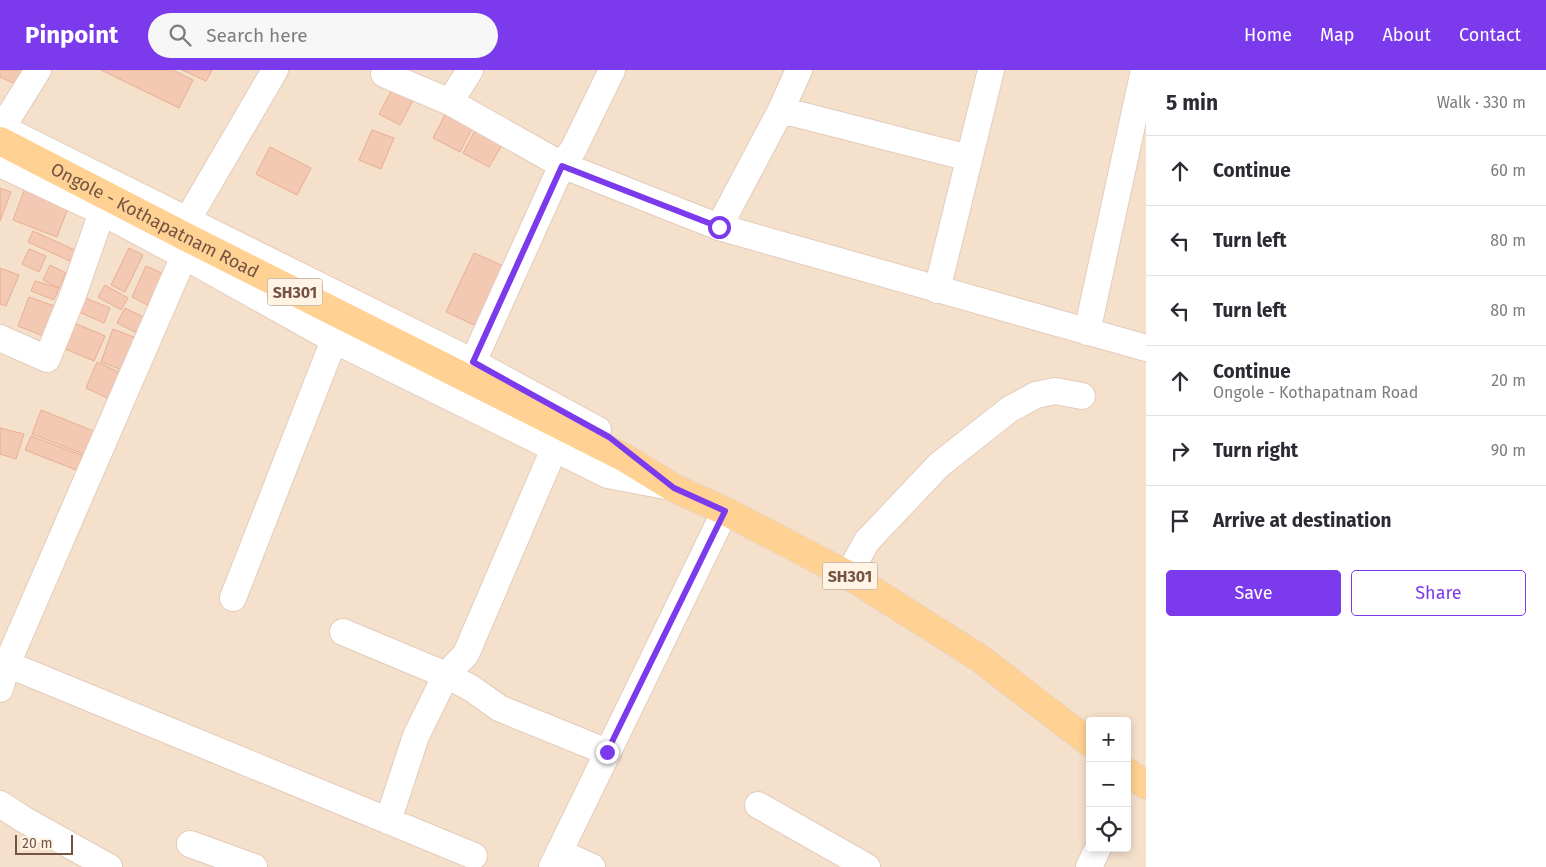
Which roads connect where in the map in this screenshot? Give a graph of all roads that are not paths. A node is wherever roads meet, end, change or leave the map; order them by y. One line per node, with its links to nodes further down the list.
1 (38, 70): 11 (street)
2 (275, 70): 16 (street)
3 (470, 70): 9 (street)
4 (612, 70): 14 (street)
5 (799, 70): 10 (street)
6 (991, 70): 12 (street)
7 (1144, 70): 20 (street)
8 (384, 74): 9 (street)
9 (450, 102): 14 (street)
10 (781, 110): 12 (street); 17 (street)
11 (0, 132): 16 (street); 27 (main road, Ongole - Kothapatnam Road / SH301)
12 (969, 158): 19 (street)
13 (0, 164): 15 (street)
14 (562, 166): 17 (street); 24 (street)
15 (102, 212): 18 (street); 21 (street)
16 (188, 219): 24 (street)
17 (719, 227): 19 (street)
18 (184, 256): 22 (street); 32 (street)
19 (937, 290): 20 (street)
20 (1087, 332): 23 (street)
21 (0, 338)
22 (334, 340): 26 (street); 30 (street)
23 (1146, 348)
24 (473, 362): 27 (street)
25 (1082, 396): 29 (street)
26 (554, 449): 27 (street); 33 (street)
27 (674, 488): 28 (main road, Ongole - Kothapatnam Road / SH301)
28 (725, 511): 29 (main road, Ongole - Kothapatnam Road / SH301); 36 (street)
29 (848, 575): 35 (main road, Ongole - Kothapatnam Road / SH301)
30 (233, 598)
31 (343, 632): 33 (street)
32 (7, 664): 34 (street); 39 (street)
33 (446, 675): 36 (street); 39 (street)
34 (0, 689)
35 (1086, 740)
36 (607, 752): 43 (street)
37 (0, 804): 44 (street)
38 (758, 806): 47 (street)
39 (388, 821): 42 (street)
40 (190, 844): 45 (street)
41 (1096, 852): 48 (street)
42 (474, 856)
43 (556, 859): 46 (street)
44 (108, 867)
45 (254, 867)
46 (592, 867)
47 (867, 867)
48 (1090, 867)

